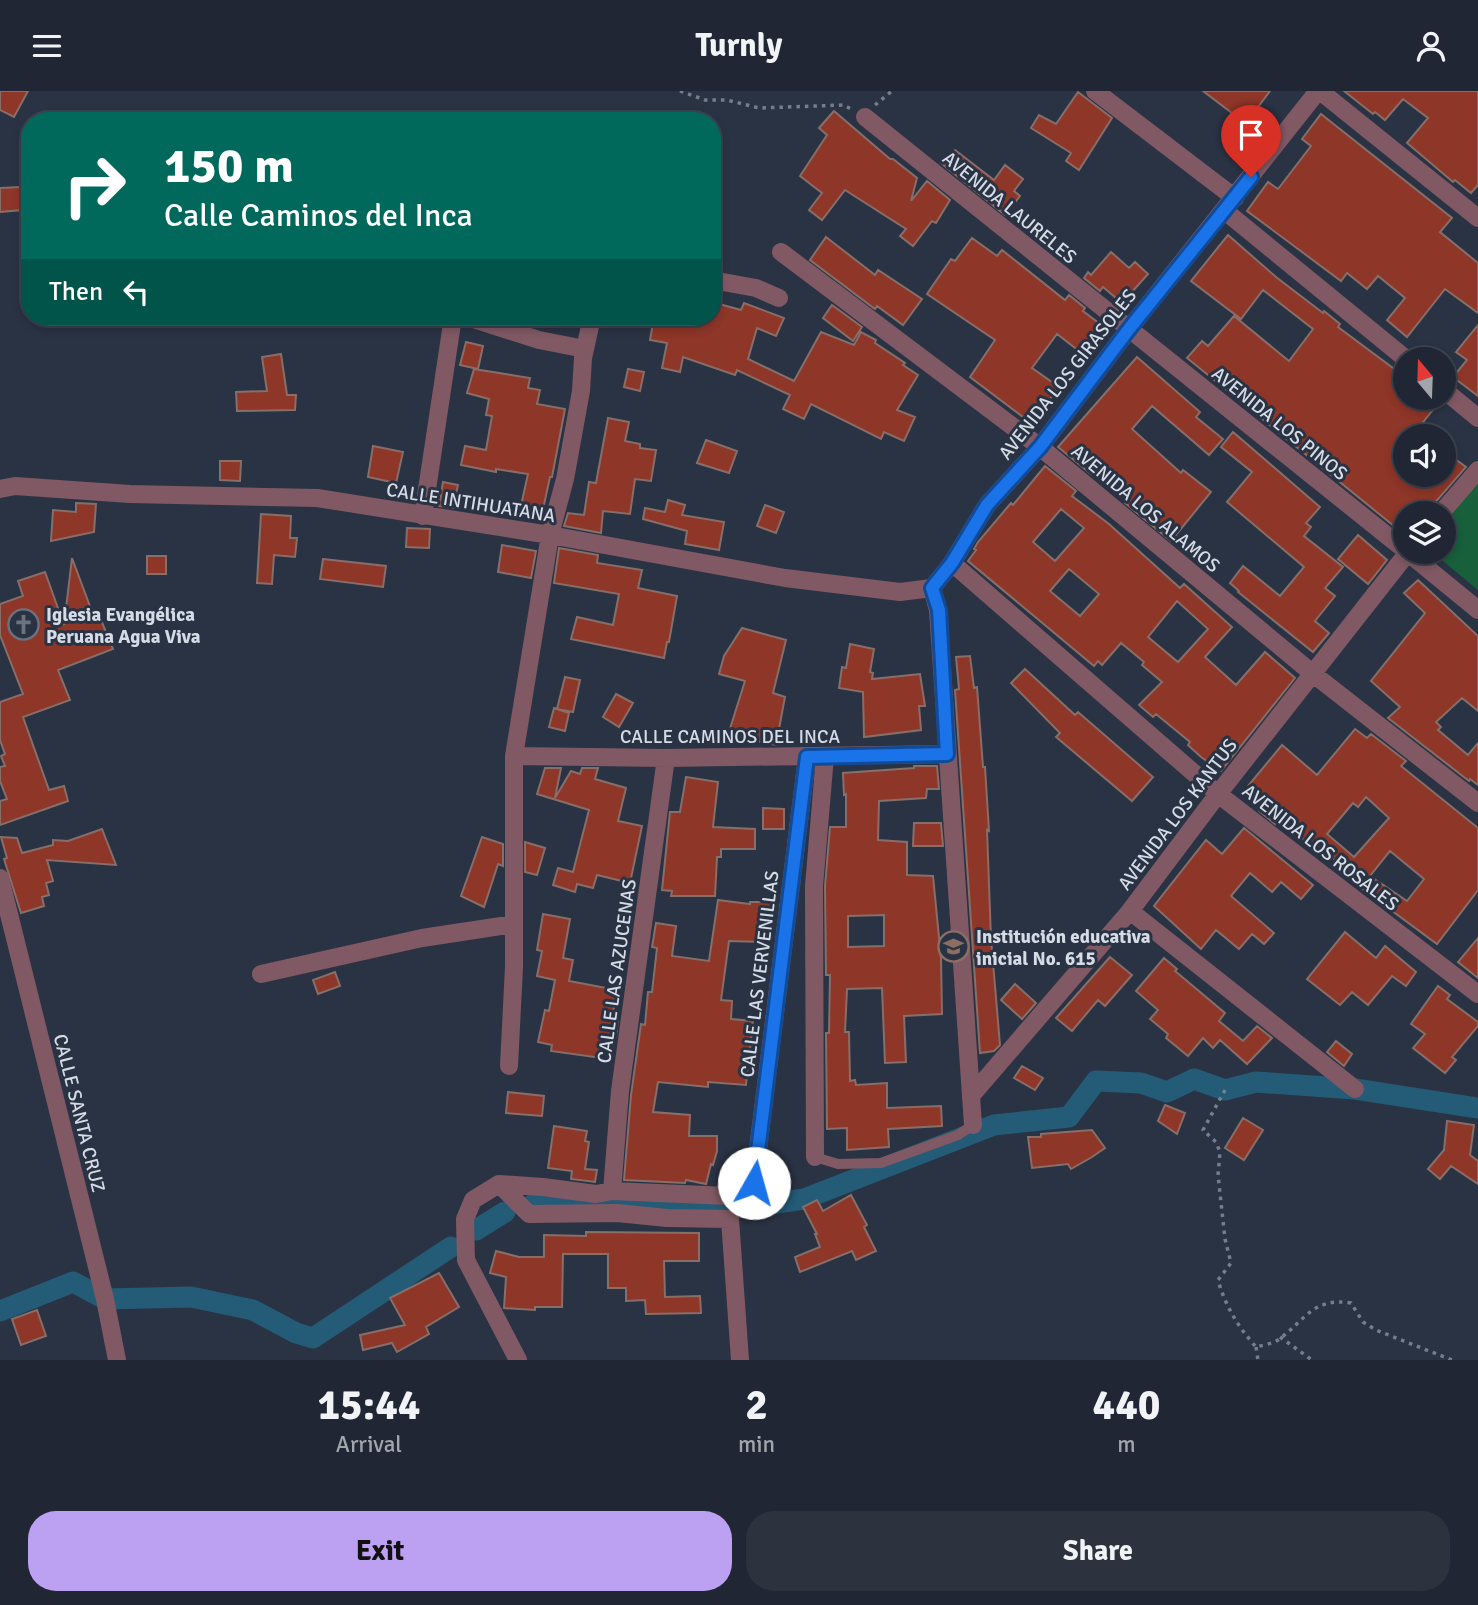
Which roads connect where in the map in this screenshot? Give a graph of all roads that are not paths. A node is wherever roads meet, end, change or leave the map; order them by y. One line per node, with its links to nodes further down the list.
1 (1095, 91): 4 (street)
2 (1319, 91): 4 (street, AVENIDA LOS GIRASOLES); 5 (street)
3 (865, 117): 12 (street, AVENIDA LAURELES)
4 (1230, 204): 12 (street, AVENIDA LOS GIRASOLES); 13 (street)
5 (1478, 218)
6 (781, 252): 17 (street, AVENIDA LOS ALAMOS)
7 (721, 282): 8 (street)
8 (779, 299)
9 (452, 326): 21 (street)
10 (495, 326): 14 (street)
11 (590, 326): 14 (street)
12 (1129, 329): 17 (street, AVENIDA LOS GIRASOLES); 23 (street, AVENIDA LOS PINOS)
13 (1393, 348)
14 (585, 349): 22 (street)
15 (1456, 400): 16 (street)
16 (1478, 418)
17 (1040, 447): 24 (street, AVENIDA LOS GIRASOLES); 29 (street, AVENIDA LOS ALAMOS)
18 (1478, 470): 20 (street)
19 (0, 489): 21 (street, CALLE INTIHUATANA)
20 (1451, 501)
21 (423, 516): 22 (street, CALLE INTIHUATANA)
22 (550, 535): 27 (street, CALLE INTIHUATANA); 31 (street)
23 (1393, 540)
24 (952, 563): 27 (street, AVENIDA LOS GIRASOLES); 35 (street, AVENIDA LOS ROSALES)
25 (1397, 564): 29 (street, AVENIDA LOS KANTUS)
26 (1423, 564): 28 (street, AVENIDA LOS PINOS)
27 (932, 588): 30 (street)
28 (1478, 610)
29 (1312, 673): 35 (street, AVENIDA LOS KANTUS); 36 (street, AVENIDA LOS ALAMOS)
30 (947, 754): 33 (street, CALLE CAMINOS DEL INCA); 44 (street)
31 (514, 756): 34 (street, CALLE CAMINOS DEL INCA); 39 (street)
32 (807, 757): 33 (street, CALLE CAMINOS DEL INCA); 34 (street, CALLE CAMINOS DEL INCA); 48 (street, CALLE LAS VERVENILLAS)
33 (825, 757): 46 (street)
34 (666, 758): 48 (street, CALLE LAS AZUCENAS)
35 (1218, 794): 38 (street, AVENIDA LOS KANTUS); 41 (street, AVENIDA LOS ROSALES)
36 (1478, 803)
37 (0, 878): 49 (street, CALLE SANTA CRUZ)
38 (1130, 911): 43 (street); 44 (street, AVENIDA LOS KANTUS)
39 (514, 924): 40 (street); 42 (street)
40 (261, 974)
41 (1478, 994)
42 (509, 1066)
43 (1355, 1089)
44 (971, 1095): 45 (street)
45 (973, 1125): 46 (lane)
46 (815, 1157)
47 (499, 1184): 48 (street); 50 (street); 51 (street)
48 (612, 1191)
49 (117, 1360)
50 (518, 1360)
51 (740, 1360)

